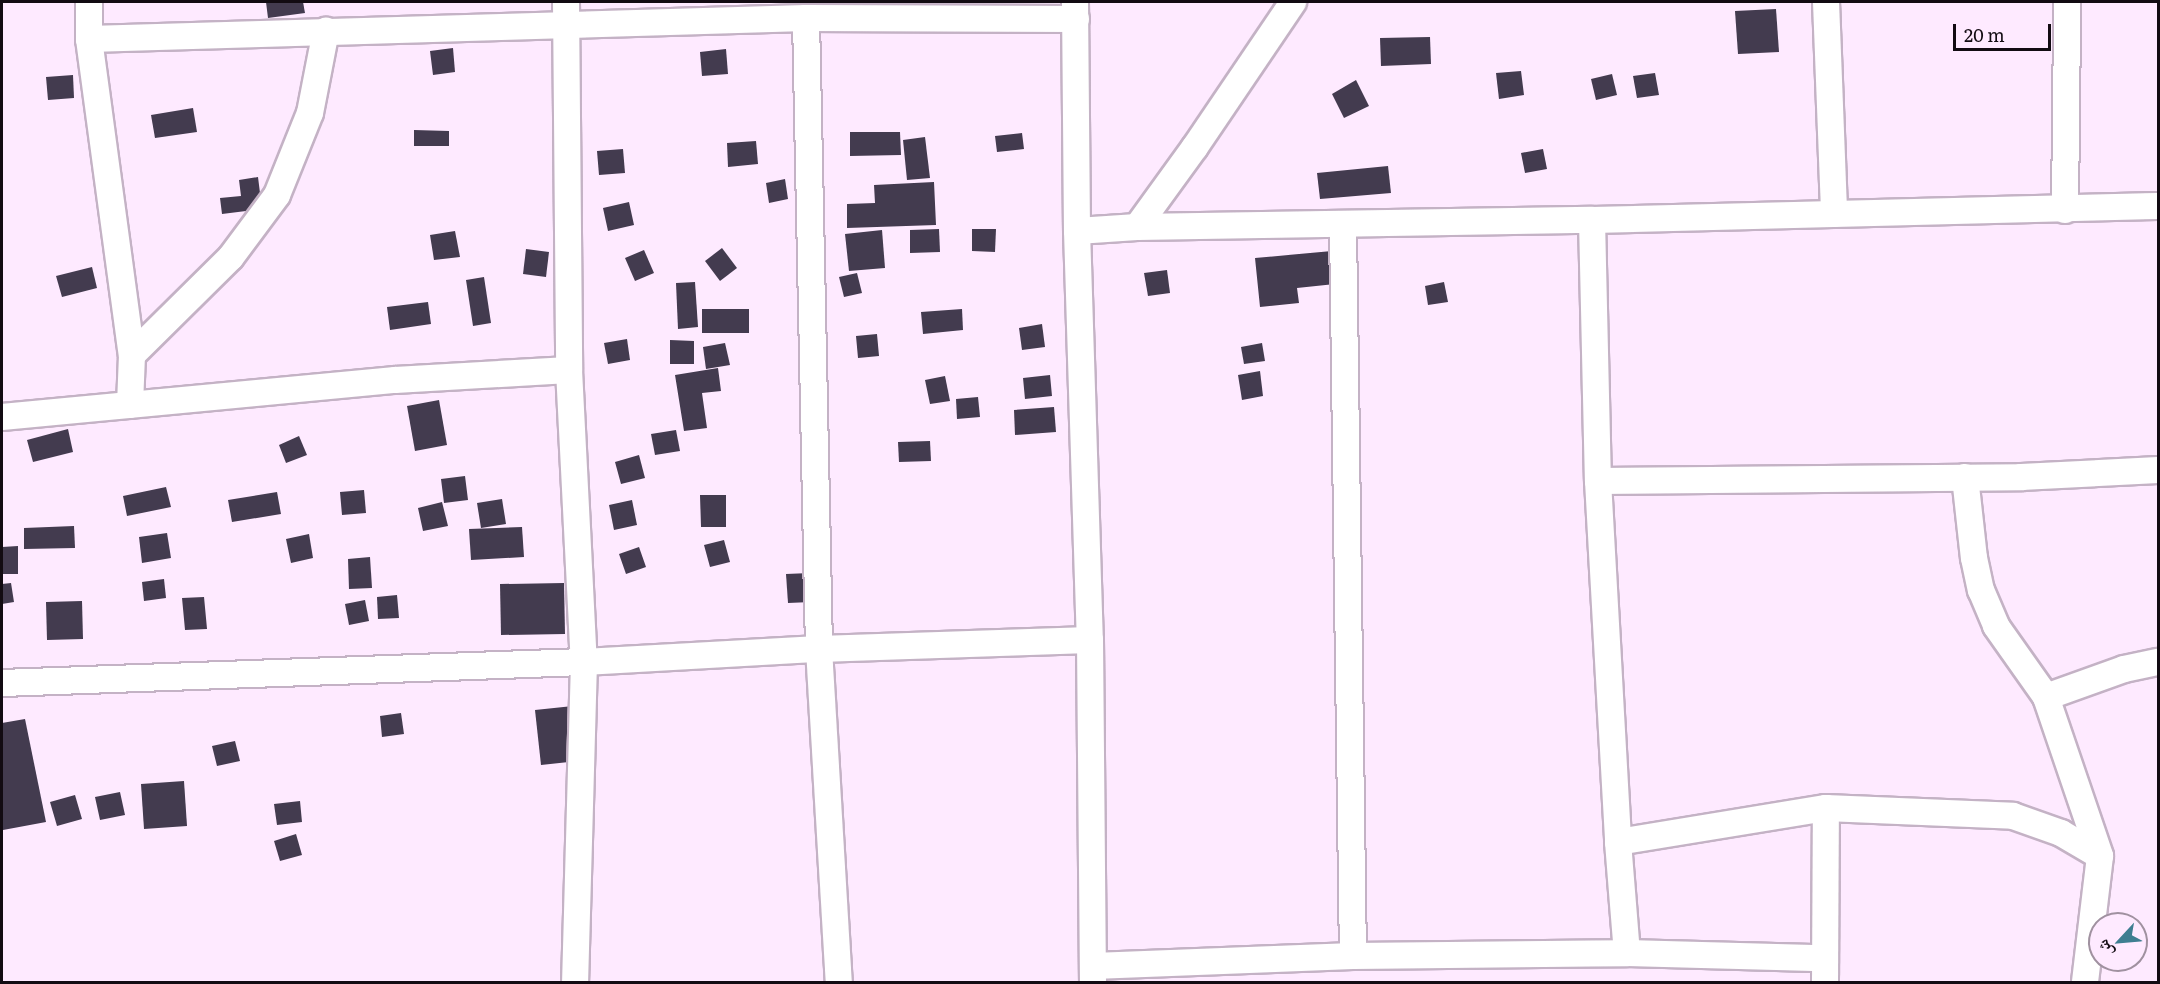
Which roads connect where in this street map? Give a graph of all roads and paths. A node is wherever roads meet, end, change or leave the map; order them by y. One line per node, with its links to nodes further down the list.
1 (88, 2): 9 (street)
2 (1293, 2): 15 (street)
3 (1826, 2): 12 (street)
4 (2067, 2): 11 (street)
5 (1075, 10): 7 (street); 16 (street)
6 (566, 12): 7 (street); 8 (street); 18 (street)
7 (806, 18): 25 (street)
8 (326, 31): 9 (street); 17 (street)
9 (90, 39): 17 (street)
10 (2158, 206): 11 (street)
11 (2065, 210): 12 (street)
12 (1834, 214): 13 (street)
13 (1592, 220): 14 (street); 23 (street)
14 (1343, 225): 15 (street); 34 (street)
15 (1137, 227): 16 (street)
16 (1077, 231): 24 (street)
17 (132, 355): 19 (street)
18 (569, 370): 19 (street); 26 (street)
19 (130, 405): 20 (street)
20 (2, 417)
21 (2158, 470): 22 (street)
22 (1965, 477): 23 (street); 29 (street)
23 (1598, 481): 31 (street)
24 (1090, 640): 25 (street); 36 (street)
25 (819, 649): 26 (street); 38 (street)
26 (584, 662): 28 (street); 37 (street)
27 (2158, 662): 29 (street)
28 (2, 683)
29 (2046, 697): 32 (street)
30 (1826, 808): 31 (street); 32 (street); 35 (street)
31 (1618, 842): 33 (street)
32 (2100, 856): 39 (street)
33 (1628, 953): 34 (street); 35 (street)
34 (1353, 956): 36 (street)
35 (1824, 970)
36 (1093, 974)
37 (575, 982)
38 (839, 982)
39 (2085, 982)

